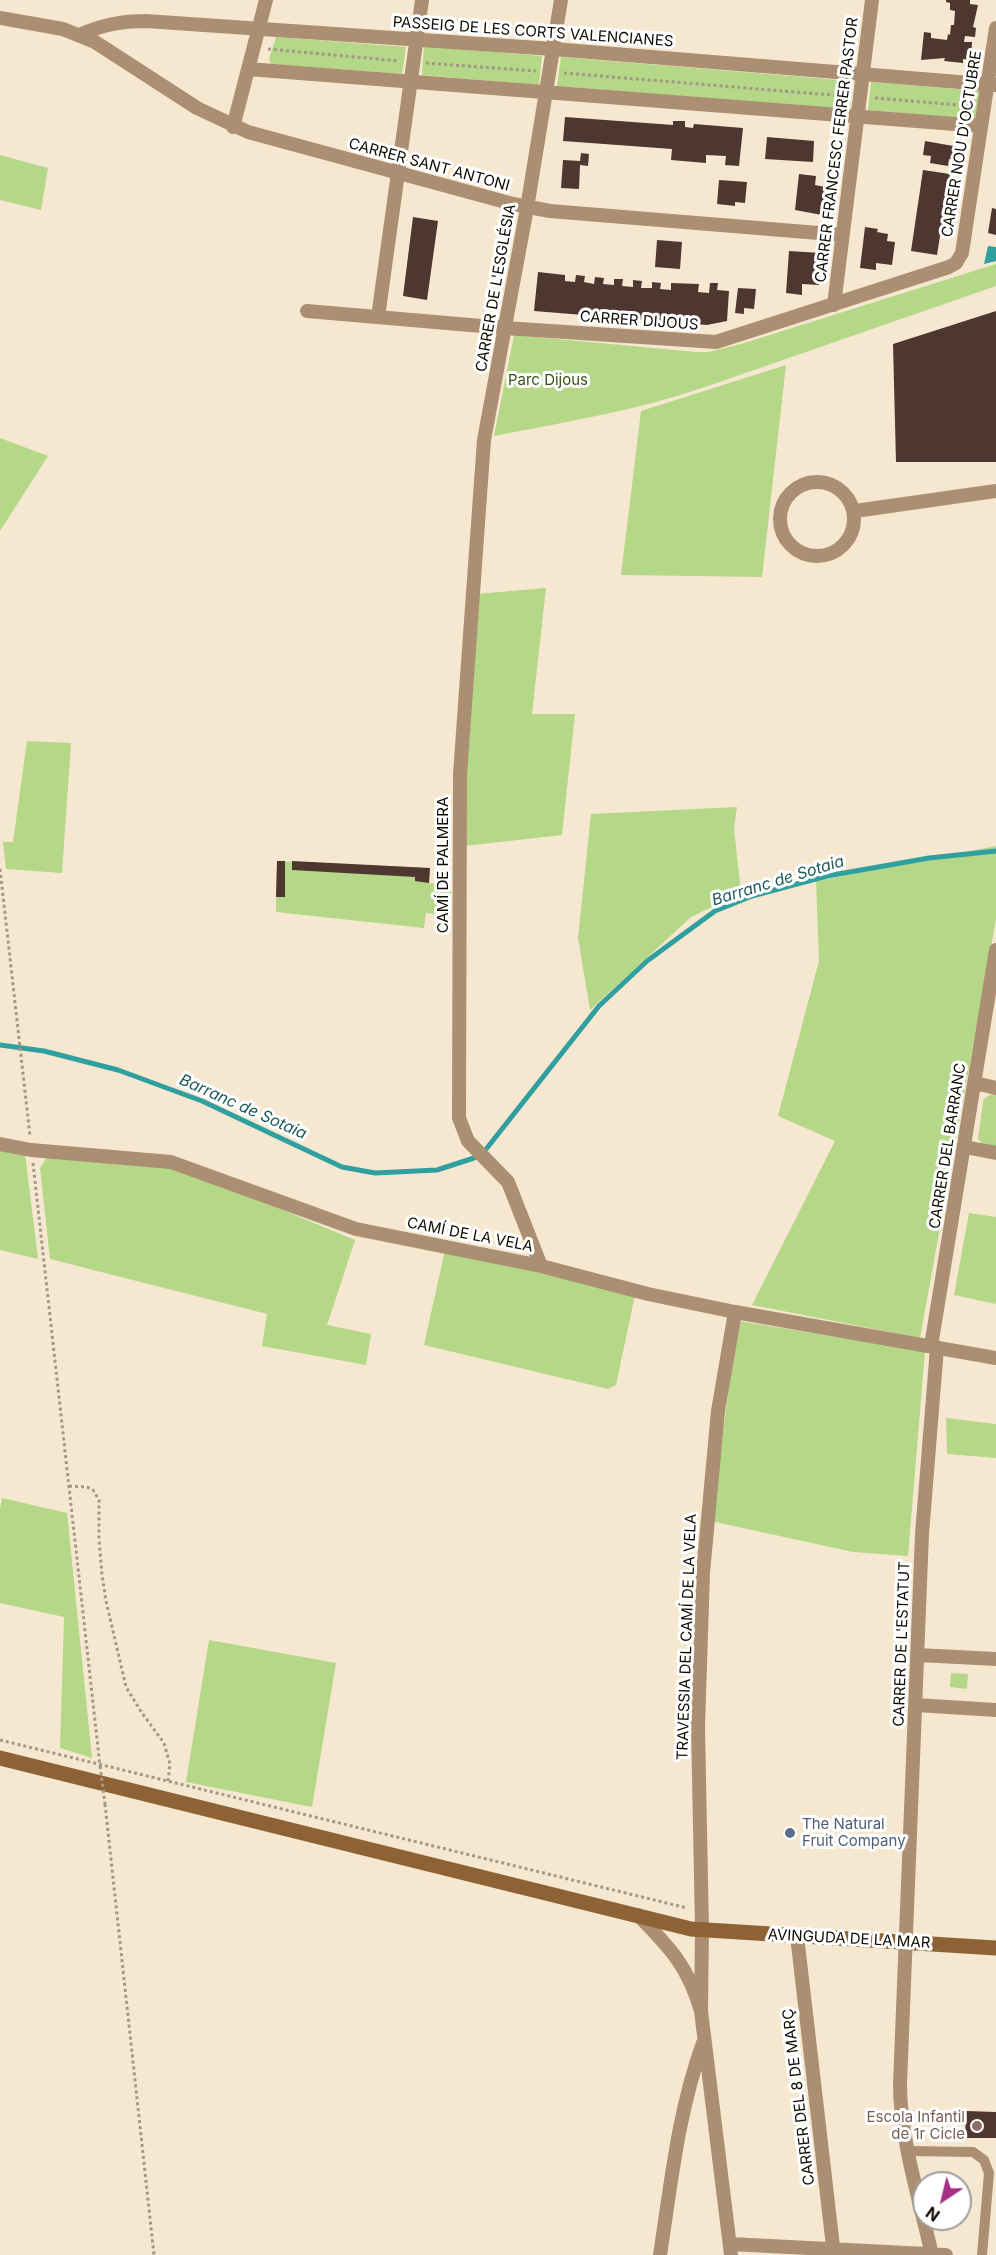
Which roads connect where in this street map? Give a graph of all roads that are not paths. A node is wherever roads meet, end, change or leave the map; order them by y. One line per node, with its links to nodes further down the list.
1 (266, 0): 7 (street)
2 (422, 0): 9 (street)
3 (561, 0): 10 (street, CARRER DE L'ESGLÉSIA)
4 (872, 0): 12 (street, CARRER FRANCESC FERRER PASTOR)
5 (0, 18): 8 (street, CARRER SANT ANTONI)
6 (996, 28): 14 (street, CARRER NOU D'OCTUBRE)
7 (259, 29): 8 (street, PASSEIG DE LES CORTS VALENCIANES); 9 (street, PASSEIG DE LES CORTS VALENCIANES); 11 (street)
8 (79, 35): 18 (street, CARRER SANT ANTONI)
9 (417, 40): 10 (street, PASSEIG DE LES CORTS VALENCIANES); 13 (street)
10 (553, 49): 12 (street, PASSEIG DE LES CORTS VALENCIANES); 15 (street, CARRER DE L'ESGLÉSIA)
11 (249, 69): 13 (street); 18 (street)
12 (863, 74): 14 (street, PASSEIG DE LES CORTS VALENCIANES); 16 (street, CARRER FRANCESC FERRER PASTOR)
13 (411, 82): 15 (street); 19 (street)
14 (992, 84): 17 (street, CARRER NOU D'OCTUBRE)
15 (546, 93): 16 (street); 20 (street, CARRER DE L'ESGLÉSIA)
16 (858, 117): 17 (street); 21 (street, CARRER FRANCESC FERRER PASTOR)
17 (981, 126): 22 (street, CARRER NOU D'OCTUBRE)
18 (233, 127): 19 (street, CARRER SANT ANTONI)
19 (397, 173): 20 (street, CARRER SANT ANTONI); 25 (street)
20 (527, 207): 21 (street, CARRER SANT ANTONI); 26 (street, CARRER DE L'ESGLÉSIA)
21 (843, 235): 23 (street, CARRER FRANCESC FERRER PASTOR)
22 (956, 263): 23 (street, CARRER DIJOUS)
23 (834, 305): 26 (street, CARRER DIJOUS)
24 (307, 311): 25 (street, CARRER DIJOUS)
25 (378, 317): 26 (street, CARRER DIJOUS)
26 (506, 328): 27 (street, CARRER DE L'ESGLÉSIA)
27 (484, 440): 36 (street, CAMÍ DE PALMERA)
28 (996, 491): 29 (street)
29 (855, 511): 29 (street)
30 (996, 950): 31 (street, CARRER DEL BARRANC)
31 (975, 1083): 32 (street); 34 (street, CARRER DEL BARRANC)
32 (996, 1088)
33 (0, 1144): 36 (street, CAMÍ DE LA VELA)
34 (965, 1148): 35 (street); 38 (street, CARRER DEL BARRANC)
35 (996, 1153)
36 (541, 1266): 37 (street, CAMÍ DE LA VELA)
37 (735, 1312): 38 (street, CAMÍ DE LA VELA); 46 (street, TRAVESSIA DEL CAMÍ DE LA VELA)
38 (934, 1347): 39 (street, CAMÍ DE LA VELA); 40 (street, CARRER DE L'ESTATUT)
39 (996, 1358)
40 (918, 1655): 41 (street); 42 (street, CARRER DE L'ESTATUT)
41 (996, 1659)
42 (916, 1705): 43 (street); 48 (street, CARRER DE L'ESTATUT)
43 (996, 1710)
44 (0, 1758): 45 (main road, AVINGUDA DE LA MAR)
45 (638, 1915): 46 (main road, AVINGUDA DE LA MAR); 50 (street)
46 (702, 1930): 47 (main road, AVINGUDA DE LA MAR); 50 (street, TRAVESSIA DEL CAMÍ DE LA VELA)
47 (797, 1936): 48 (main road, AVINGUDA DE LA MAR); 54 (street, CARRER DEL 8 DE MARÇ)
48 (905, 1942): 49 (main road, AVINGUDA DE LA MAR); 52 (street, CARRER DE L'ESTATUT)
49 (996, 1948)
50 (701, 2011): 51 (street)
51 (704, 2038): 53 (street); 55 (street)
52 (909, 2151): 56 (street, CARRER DE L'ESTATUT); 57 (street)
53 (730, 2249): 54 (street)
54 (834, 2252): 56 (street)
55 (660, 2255)
56 (936, 2255)
57 (982, 2255)

